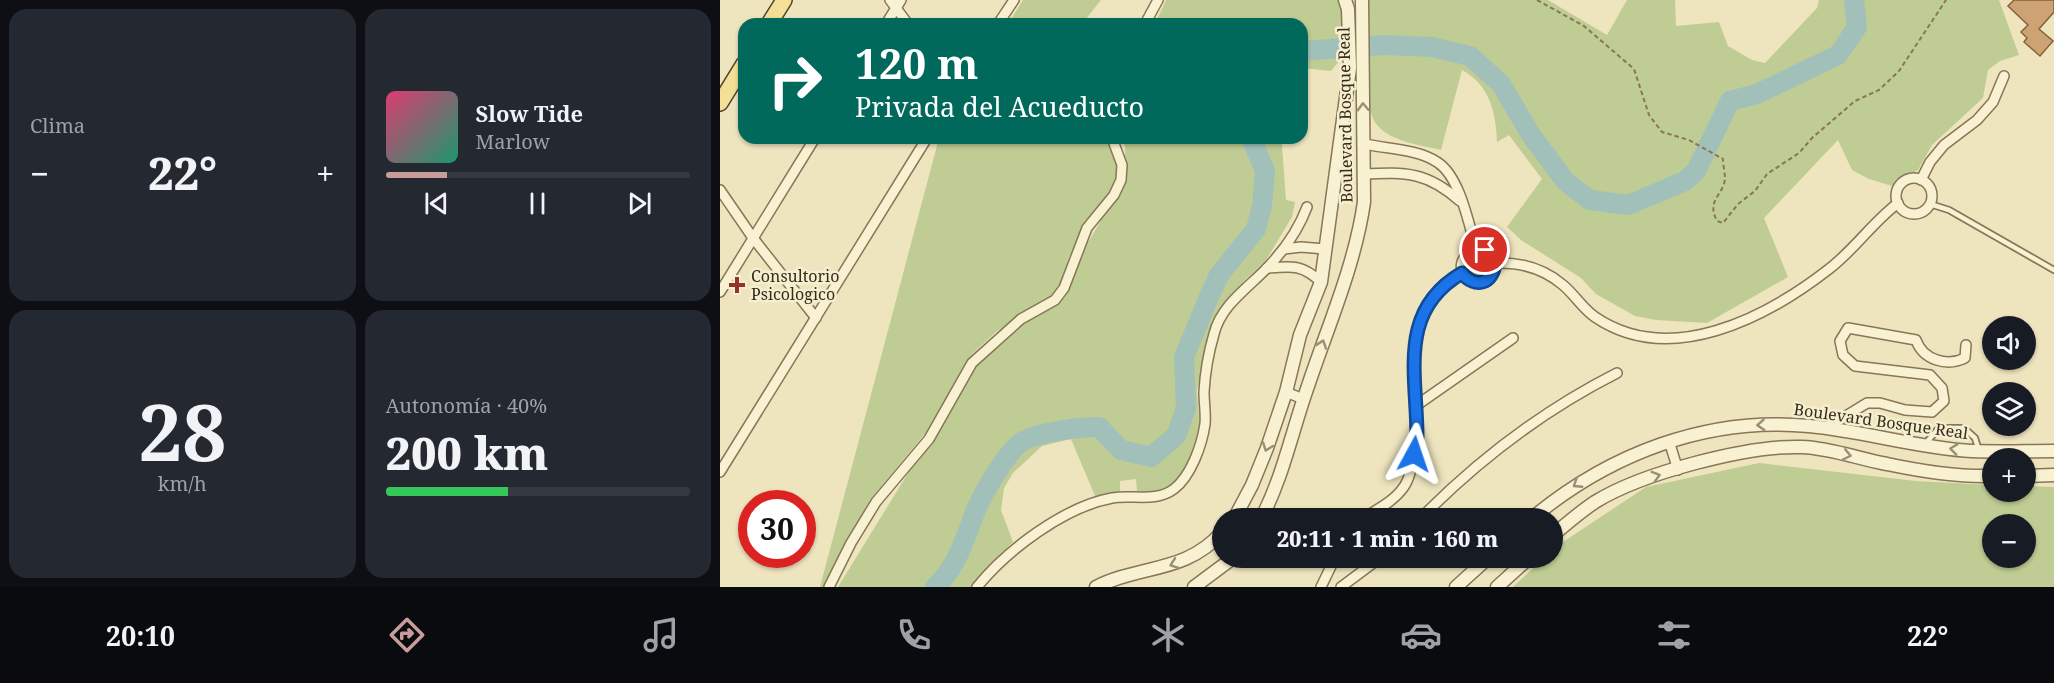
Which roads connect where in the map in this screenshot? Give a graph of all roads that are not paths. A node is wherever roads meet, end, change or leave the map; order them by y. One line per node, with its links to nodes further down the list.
1 (784, 0): 6 (main road)
2 (1014, 0): 9 (street)
3 (1158, 0): 10 (street)
4 (896, 3): 7 (street); 8 (street)
5 (1354, 5): 11 (street, Boulevard Bosque Real)
6 (773, 18)
7 (889, 18)
8 (905, 18)
9 (1002, 18)
10 (1148, 18)
11 (1355, 69): 18 (street, Boulevard Bosque Real, one-way to 11); 30 (street, Boulevard Bosque Real)
12 (738, 74): 14 (main road)
13 (2004, 76): 22 (street)
14 (720, 103)
15 (811, 144): 28 (street)
16 (923, 144): 38 (street)
17 (1114, 144): 69 (street)
18 (1365, 144): 19 (street); 20 (street, Boulevard Bosque Real)
19 (1412, 154): 21 (street); 24 (street)
20 (1364, 174): 21 (street); 43 (street, Boulevard Bosque Real, one-way to 20)
21 (1410, 175): 24 (street)
22 (1921, 180): 25 (street); 26 (street)
23 (720, 190): 28 (street)
24 (1464, 204): 31 (street)
25 (1898, 204): 26 (street); 32 (street)
26 (1930, 204): 34 (lane)
27 (1307, 207): 29 (street)
28 (753, 238): 37 (street); 38 (street)
29 (1284, 249): 30 (street); 33 (street)
30 (1326, 249): 36 (street, Boulevard Bosque Real)
31 (1476, 249): 32 (street); 35 (street)
32 (1495, 263): 35 (street)
33 (1267, 268): 36 (street); 70 (street)
34 (2054, 270)
35 (1462, 273): 44 (street)
36 (1321, 282): 42 (street, Boulevard Bosque Real)
37 (720, 292)
38 (816, 318): 53 (street)
39 (1513, 338): 44 (street)
40 (1966, 345): 45 (street)
41 (1617, 373): 60 (street)
42 (1286, 392): 43 (street); 57 (street, Boulevard Bosque Real, one-way to 57)
43 (1303, 399): 58 (street, Boulevard Bosque Real)
44 (1417, 405): 59 (street)
45 (1853, 414): 46 (street); 47 (street)
46 (1826, 428): 47 (street, Boulevard Bosque Real); 48 (street, Boulevard Bosque Real, one-way to 48)
47 (1861, 433): 49 (street, Boulevard Bosque Real)
48 (1669, 441): 52 (street); 61 (street, Boulevard Bosque Real, one-way to 61)
49 (1925, 445): 50 (street, Boulevard Bosque Real, one-way to 49); 50 (lane)
50 (1979, 451): 51 (street, Boulevard Bosque Real)
51 (2054, 451)
52 (1678, 470): 54 (street, one-way to 54); 62 (street, one-way to 52)
53 (720, 472)
54 (1982, 475)
55 (2054, 475): 56 (street)
56 (2036, 476)
57 (1240, 508)
58 (1265, 508)
59 (1379, 508)
60 (1432, 508)
61 (1544, 508)
62 (1563, 527)
63 (1212, 540): 71 (street, one-way to 71)
64 (1222, 568): 72 (street)
65 (1330, 568): 73 (street)
66 (1367, 568): 74 (street)
67 (1477, 568): 75 (street)
68 (1518, 568): 76 (street)
69 (829, 587)
70 (977, 587)
71 (1096, 587)
72 (1194, 587)
73 (1321, 587)
74 (1341, 587)
75 (1456, 587)
76 (1497, 587)

